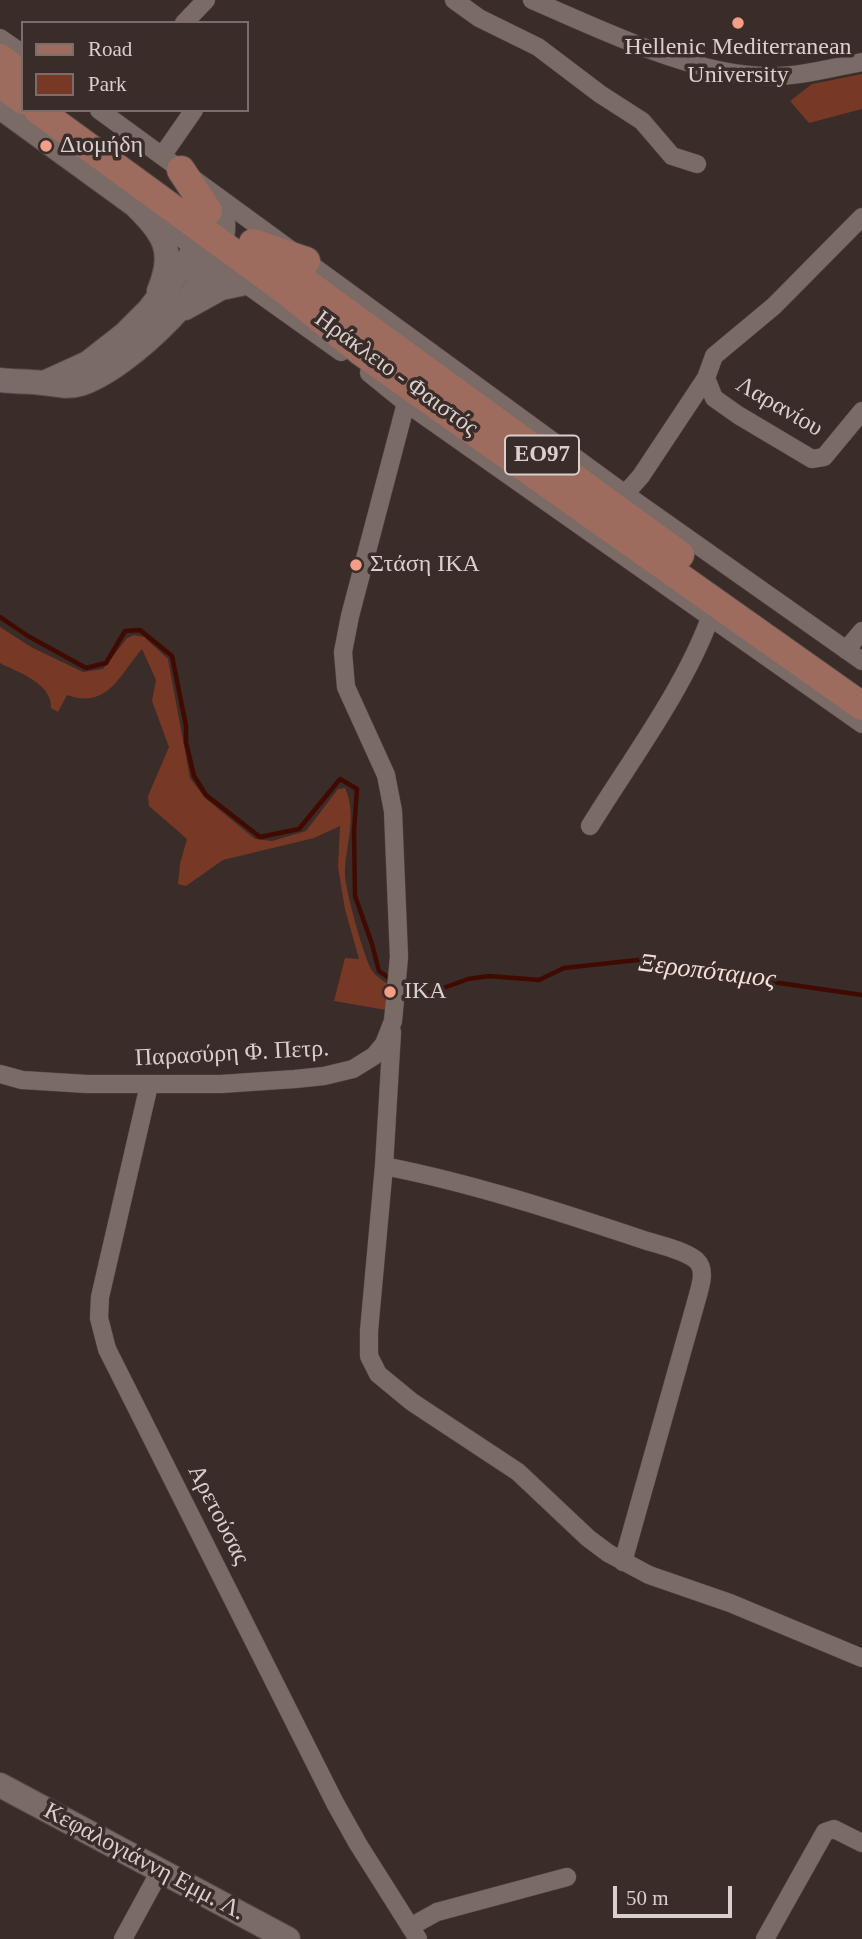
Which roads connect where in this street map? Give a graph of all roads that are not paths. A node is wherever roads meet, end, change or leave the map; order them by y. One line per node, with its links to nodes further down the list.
1 (206, 0): 4 (street)
2 (454, 0): 18 (street)
3 (531, 0): 8 (street)
4 (186, 21)
5 (0, 38): 6 (street)
6 (21, 53)
7 (0, 58): 9 (main road)
8 (862, 62)
9 (21, 74)
10 (0, 83): 11 (main road)
11 (21, 99)
12 (0, 107): 19 (main road)
13 (41, 112): 21 (main road, Ηράκλειο - Φαιστός / ΕΟ97)
14 (73, 112): 21 (main road, Ηράκλειο - Φαιστός / ΕΟ97)
15 (102, 112): 17 (street)
16 (193, 112): 17 (street)
17 (171, 163): 21 (main road); 23 (street)
18 (696, 164)
19 (135, 205): 21 (main road); 26 (main road)
20 (862, 218): 28 (street)
21 (211, 237): 22 (main road, Ηράκλειο - Φαιστός / ΕΟ97); 24 (main road); 25 (main road, Ηράκλειο - Φαιστός / ΕΟ97); 26 (main road); 27 (main road)
22 (253, 243): 23 (main road); 36 (main road, Ηράκλειο - Φαιστός / ΕΟ97)
23 (306, 261): 35 (street)
24 (245, 283): 25 (main road); 27 (main road); 31 (street)
25 (286, 291): 33 (main road, Ηράκλειο - Φαιστός / ΕΟ97)
26 (149, 310): 30 (main road)
27 (175, 313): 30 (main road)
28 (706, 378): 32 (street, Λαρανίου); 35 (street)
29 (0, 380): 30 (main road)
30 (44, 383)
31 (406, 402): 34 (street); 45 (street, Παρασύρη Φ. Πετρ.)
32 (861, 413)
33 (489, 443): 34 (main road); 42 (main road, Ηράκλειο - Φαιστός / ΕΟ97)
34 (515, 478): 37 (street)
35 (633, 500): 36 (main road); 39 (street)
36 (676, 553): 41 (main road, Ηράκλειο - Φαιστός / ΕΟ97)
37 (710, 618): 43 (street); 44 (street)
38 (862, 631): 39 (street)
39 (846, 650): 40 (street)
40 (862, 661)
41 (862, 685)
42 (862, 706)
43 (862, 724)
44 (590, 826)
45 (393, 1021): 47 (street, Παρασύρη Φ. Πετρ.); 48 (street)
46 (0, 1074): 47 (street, Παρασύρη Φ. Πετρ.)
47 (149, 1085): 55 (street, Αρετούσας)
48 (384, 1166): 49 (street); 49 (street)
49 (623, 1562): 50 (street)
50 (862, 1658)
51 (0, 1785): 53 (main road, Κεφαλογιάννη Εμμ. Λ.)
52 (862, 1843): 58 (street)
53 (160, 1871): 56 (street); 57 (main road, Κεφαλογιάννη Εμμ. Λ.)
54 (567, 1877): 55 (street)
55 (414, 1933)
56 (123, 1939)
57 (288, 1939)
58 (765, 1939)

